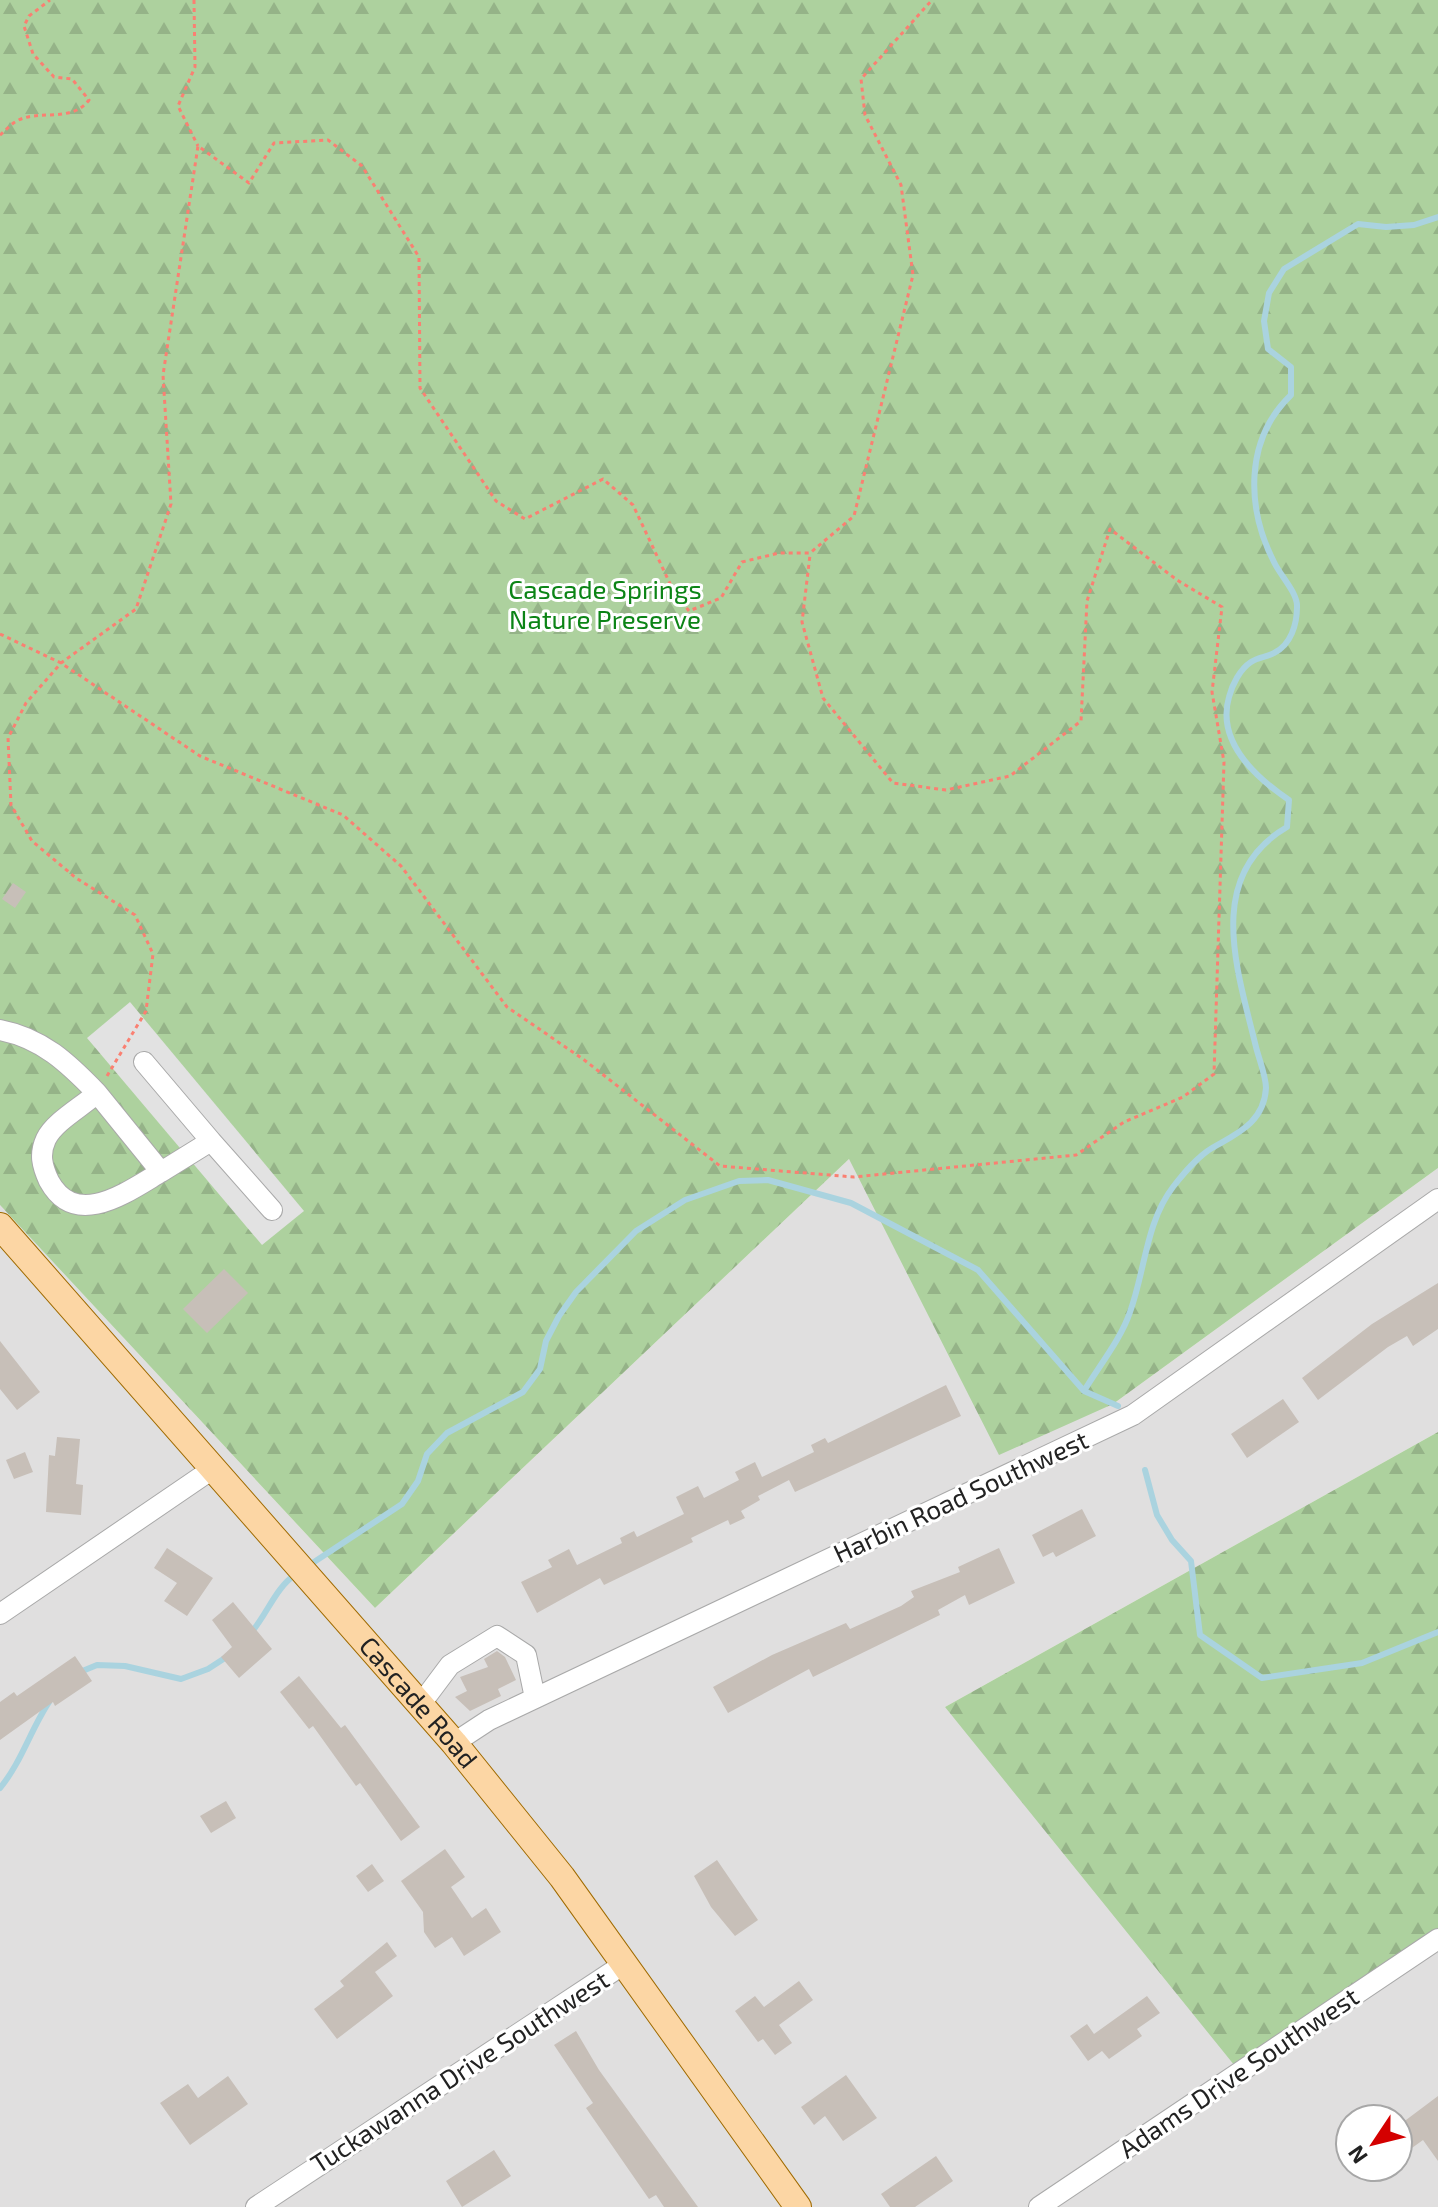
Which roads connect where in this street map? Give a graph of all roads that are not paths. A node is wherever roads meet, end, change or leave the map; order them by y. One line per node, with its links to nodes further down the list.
1 (0, 1030): 3 (street)
2 (144, 1062): 4 (street)
3 (97, 1093): 5 (street); 5 (street)
4 (211, 1141): 5 (street); 7 (street)
5 (161, 1172)
6 (1438, 1199): 11 (street, Harbin Road Southwest)
7 (272, 1210)
8 (0, 1226): 9 (main road, Cascade Road)
9 (211, 1470): 10 (street); 12 (main road, Cascade Road)
10 (0, 1614)
11 (535, 1698): 12 (street); 13 (street, Harbin Road Southwest)
12 (420, 1705): 13 (main road, Cascade Road)
13 (454, 1743): 15 (main road, Cascade Road)
14 (1438, 1939): 16 (street, Adams Drive Southwest)
15 (624, 1964): 17 (street, Tuckawanna Drive Southwest); 18 (main road, Cascade Road)
16 (1042, 2206)
17 (256, 2207)
18 (798, 2207)

